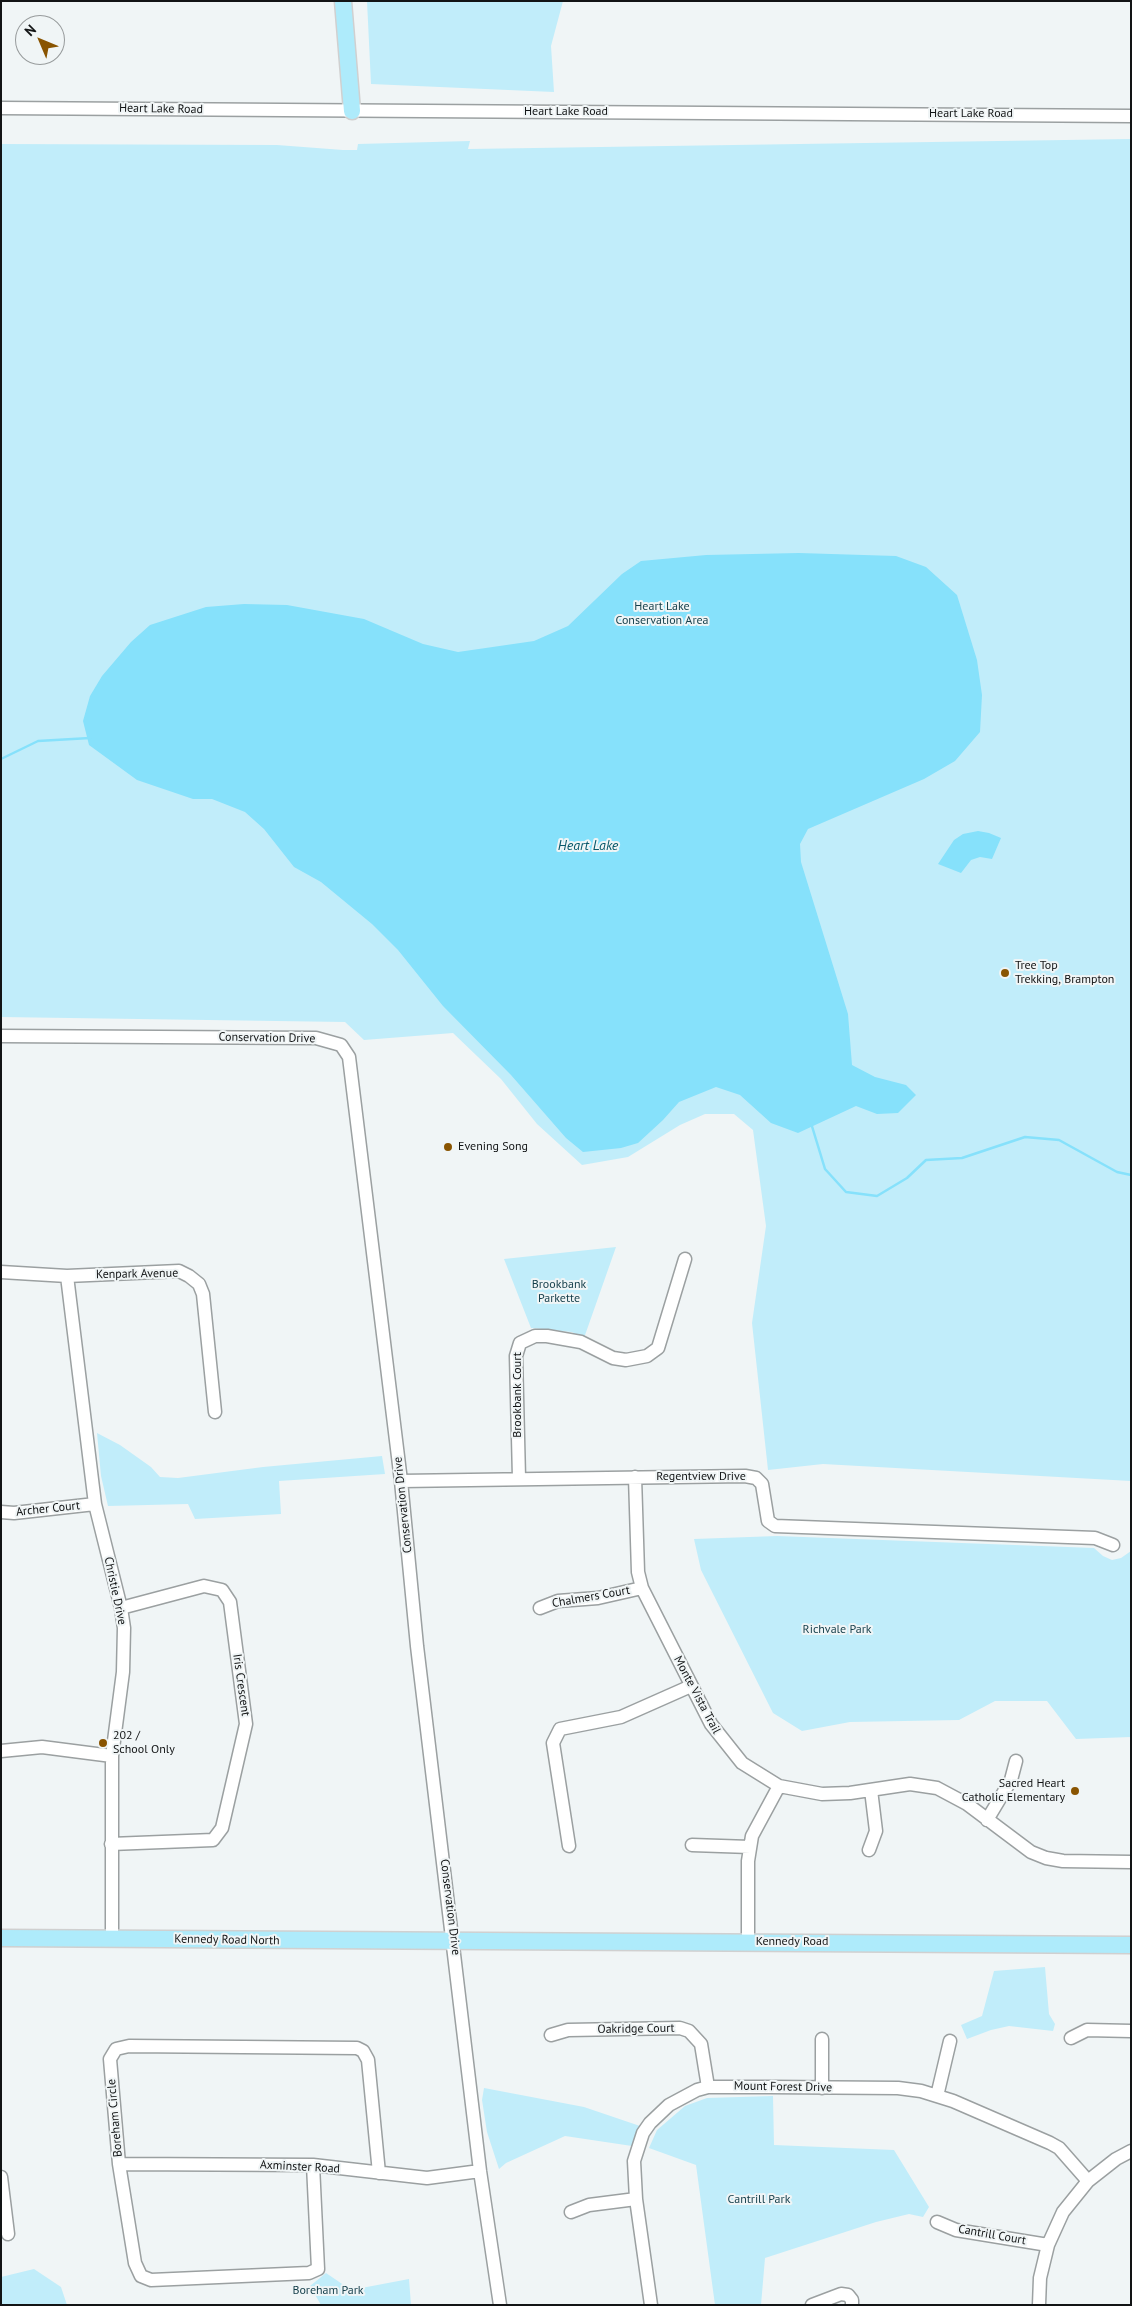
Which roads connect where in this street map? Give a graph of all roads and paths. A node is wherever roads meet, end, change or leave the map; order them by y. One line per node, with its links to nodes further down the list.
1 (343, 1): 3 (main road)
2 (1, 108): 3 (street, Heart Lake Road)
3 (352, 111): 4 (street, Heart Lake Road)
4 (1131, 116)
5 (1, 1036): 12 (street, Conservation Drive)
6 (684, 1259): 10 (street, Brookbank Court)
7 (1, 1272): 8 (street, Kenpark Avenue)
8 (67, 1276): 9 (street, Kenpark Avenue); 13 (street, Christie Drive)
9 (215, 1412)
10 (519, 1478): 11 (street, Regentview Drive); 12 (street, Regentview Drive)
11 (635, 1478): 15 (street, Regentview Drive); 16 (street, Monte Vista Trail)
12 (402, 1481): 34 (street, Conservation Drive)
13 (95, 1504): 14 (street, Archer Court); 17 (street, Christie Drive)
14 (1, 1512)
15 (1113, 1545)
16 (642, 1588): 18 (street, Chalmers Court); 19 (street, Monte Vista Trail)
17 (121, 1608): 21 (street, Christie Drive); 26 (street, Iris Crescent)
18 (540, 1608)
19 (691, 1686): 23 (street, Monte Vista Trail); 28 (street)
20 (1, 1751): 21 (street)
21 (112, 1756): 26 (street, Christie Drive)
22 (1016, 1760): 25 (street)
23 (779, 1786): 24 (street, Monte Vista Trail); 29 (street)
24 (871, 1790): 25 (street, Monte Vista Trail); 30 (street)
25 (987, 1820): 31 (street, Monte Vista Trail)
26 (111, 1844): 33 (street, Christie Drive)
27 (692, 1845): 29 (street)
28 (569, 1846)
29 (750, 1847): 35 (street)
30 (869, 1850)
31 (1131, 1862)
32 (1, 1938): 33 (main road, Kennedy Road North)
33 (112, 1938): 34 (main road, Kennedy Road North)
34 (453, 1942): 35 (main road, Kennedy Road); 48 (street, Conservation Drive)
35 (748, 1942): 36 (main road, Kennedy Road)
36 (1131, 1945)
37 (1131, 2031): 39 (street)
38 (551, 2035): 42 (street, Oakridge Court)
39 (1071, 2038)
40 (822, 2039): 43 (street)
41 (950, 2042): 44 (street)
42 (708, 2087): 43 (street, Mount Forest Drive); 52 (street, Mount Forest Drive)
43 (822, 2088): 44 (street, Mount Forest Drive)
44 (937, 2096): 51 (street, Mount Forest Drive)
45 (1131, 2151): 51 (street)
46 (119, 2164): 47 (street, Axminster Road); 47 (street, Boreham Circle); 49 (street, Boreham Circle)
47 (313, 2165): 49 (street, Axminster Road)
48 (480, 2171): 49 (street, Axminster Road); 57 (street, Conservation Drive)
49 (379, 2173)
50 (1, 2177): 55 (street)
51 (1088, 2181): 56 (street)
52 (636, 2199): 53 (street); 58 (street, Mount Forest Drive)
53 (571, 2212)
54 (937, 2222): 56 (street, Cantrill Court)
55 (8, 2234)
56 (1048, 2244): 61 (street)
57 (500, 2305)
58 (651, 2305)
59 (812, 2305): 60 (street)
60 (852, 2305)
61 (1039, 2305)

